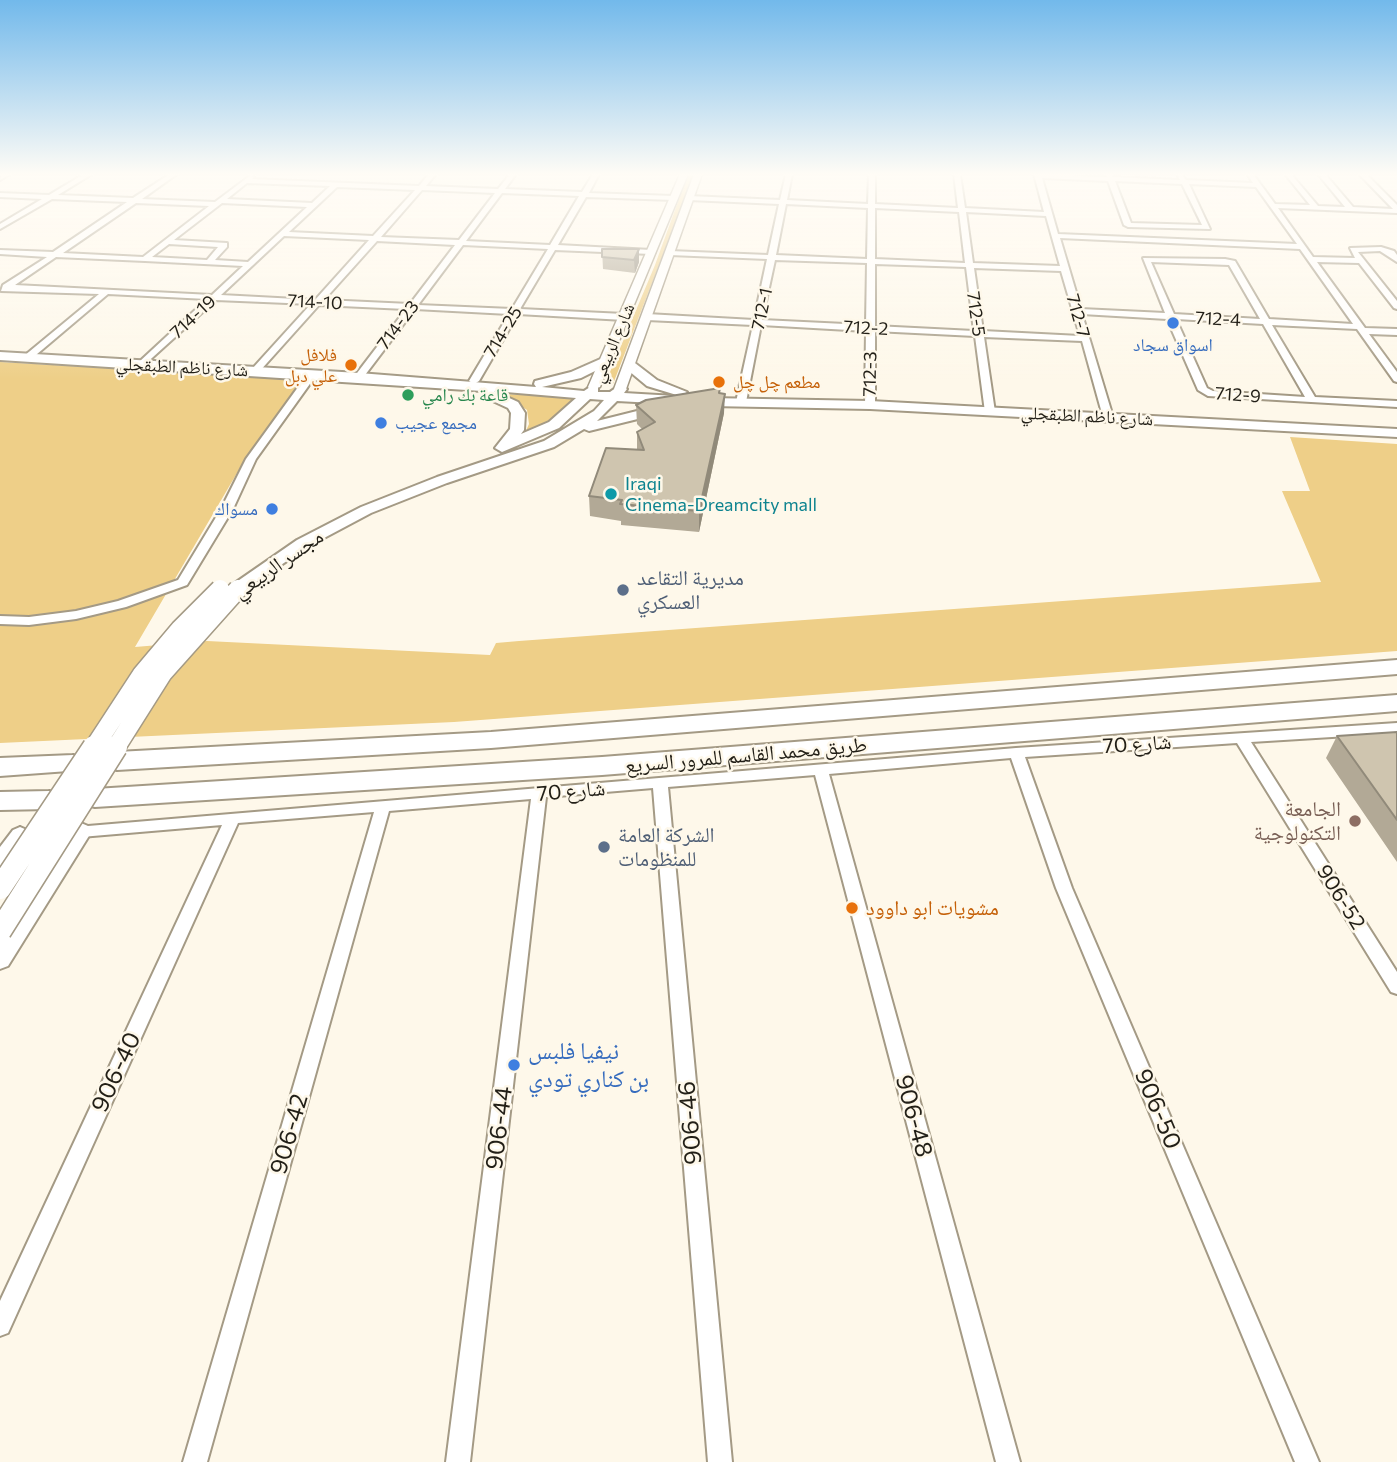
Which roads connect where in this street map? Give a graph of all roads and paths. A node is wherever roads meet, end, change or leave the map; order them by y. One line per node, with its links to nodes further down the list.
1 (73, 242): 24 (street)
2 (168, 242): 26 (street)
3 (172, 242): 31 (street)
4 (273, 242): 32 (street, 714-19)
5 (371, 242): 38 (street)
6 (448, 242): 17 (street)
7 (556, 242): 18 (street, 714-25)
8 (655, 242): 22 (street, شارع الربيعي)
9 (674, 242): 23 (street, شارع الربيعي)
10 (776, 242): 25 (street, 712-1)
11 (871, 242): 29 (street, 712-3)
12 (967, 242): 33 (street, 712-5)
13 (1057, 242): 34 (street, 712-7)
14 (1093, 242): 20 (street)
15 (1135, 242): 20 (street)
16 (1299, 242): 19 (street)
17 (461, 243): 18 (street); 40 (street, 714-23)
18 (553, 247): 22 (street); 41 (street, 714-25)
19 (1302, 247): 20 (street); 27 (street)
20 (1140, 250): 45 (street); 46 (street)
21 (0, 252): 24 (street)
22 (651, 252): 43 (street, شارع الربيعي)
23 (670, 253): 25 (street); 44 (street, شارع الربيعي)
24 (54, 255): 26 (street); 35 (street)
25 (773, 257): 29 (street); 47 (street, 712-1)
26 (145, 259): 31 (street)
27 (1311, 260): 30 (street); 49 (street)
28 (1397, 260): 30 (street)
29 (871, 261): 33 (street); 48 (street, 712-3)
30 (1361, 261): 39 (street)
31 (209, 262): 32 (street)
32 (249, 264): 37 (street, 714-19)
33 (970, 265): 34 (street); 51 (street, 712-5)
34 (1065, 269): 42 (street, 712-7)
35 (3, 289): 36 (street, 714-10)
36 (106, 292): 37 (street, 714-10); 54 (street)
37 (214, 297): 38 (street, 714-10); 56 (street, 714-19)
38 (317, 302): 40 (street, 714-10); 58 (street)
39 (1397, 306)
40 (412, 307): 41 (street, 714-10); 60 (street, 714-23)
41 (515, 311): 43 (street, 714-10); 62 (street, 714-25)
42 (1077, 311): 45 (street, 712-4); 52 (street, 712-7)
43 (624, 317): 55 (street, شارع الربيعي)
44 (647, 317): 47 (street, 712-2); 57 (street, شارع الربيعي)
45 (1171, 317): 46 (street, 712-4); 68 (street, 712-9)
46 (1268, 322): 49 (street, 712-4); 68 (street)
47 (760, 323): 48 (street, 712-2); 67 (street, 712-1)
48 (871, 328): 51 (street, 712-2); 71 (street, 712-3)
49 (1361, 329): 50 (street, 712-4); 61 (street)
50 (1397, 332)
51 (979, 334): 52 (street, 712-2); 72 (street, 712-5)
52 (1085, 339): 73 (street, 712-7)
53 (0, 356): 54 (main road, شارع ناظم الطبقجلي)
54 (27, 358): 56 (main road, شارع ناظم الطبقجلي)
55 (605, 361): 63 (main road); 64 (street, شارع الربيعي)
56 (142, 364): 58 (main road, شارع ناظم الطبقجلي)
57 (631, 364): 65 (street, شارع الربيعي); 66 (main road)
58 (255, 371): 59 (main road, شارع ناظم الطبقجلي)
59 (312, 374): 60 (main road, شارع ناظم الطبقجلي); 78 (street)
60 (361, 377): 62 (main road, شارع ناظم الطبقجلي)
61 (1397, 379)
62 (470, 384): 63 (main road, شارع ناظم الطبقجلي); 64 (main road, شارع ناظم الطبقجلي); 76 (main road)
63 (540, 384): 64 (main road, شارع ناظم الطبقجلي)
64 (592, 391): 65 (main road, شارع ناظم الطبقجلي); 76 (main road, مجسر الربيعي)
65 (618, 393): 66 (main road, شارع ناظم الطبقجلي); 69 (main road, شارع ناظم الطبقجلي); 75 (main road, مجسر الربيعي)
66 (688, 393): 67 (main road, شارع ناظم الطبقجلي)
67 (742, 400): 69 (main road, شارع ناظم الطبقجلي); 71 (main road, شارع ناظم الطبقجلي)
68 (1312, 400): 70 (street)
69 (710, 401): 75 (main road)
70 (1397, 404)
71 (870, 405): 72 (main road, شارع ناظم الطبقجلي)
72 (990, 412): 73 (main road, شارع ناظم الطبقجلي)
73 (1108, 417): 74 (main road, شارع ناظم الطبقجلي)
74 (1397, 433)
75 (549, 444): 77 (main road, مجسر الربيعي)
76 (502, 448): 77 (main road, مجسر الربيعي)
77 (231, 588): 98 (main road, مجسر الربيعي, bridge); 99 (main road, مجسر الربيعي, bridge)
78 (0, 620)
79 (1397, 667): 84 (highway, طريق محمد القاسم للمرور السريع)
80 (1397, 703): 90 (highway, طريق محمد القاسم للمرور السريع)
81 (1397, 727): 82 (street, شارع 70)
82 (1240, 737): 83 (street, شارع 70); 101 (street, 906-52)
83 (1016, 753): 87 (street, شارع 70); 107 (street, 906-50)
84 (117, 761)
85 (73, 764): 86 (highway)
86 (0, 767)
87 (821, 771): 88 (street, شارع 70); 106 (street, 906-48)
88 (660, 784): 89 (street, شارع 70); 105 (street, 906-46)
89 (539, 794): 93 (street, شارع 70); 104 (street, 906-44)
90 (95, 798)
91 (49, 800): 92 (highway)
92 (0, 802)
93 (383, 806): 94 (street, شارع 70); 103 (street, 906-42)
94 (232, 819): 95 (street, شارع 70); 102 (street, 906-40)
95 (75, 832): 100 (main road)
96 (17, 835): 97 (main road)
97 (0, 863)
98 (0, 888)
99 (0, 931)
100 (0, 959)
101 (1397, 987)
102 (0, 1325)
103 (195, 1462)
104 (458, 1462)
105 (720, 1462)
106 (1008, 1462)
107 (1307, 1462)

